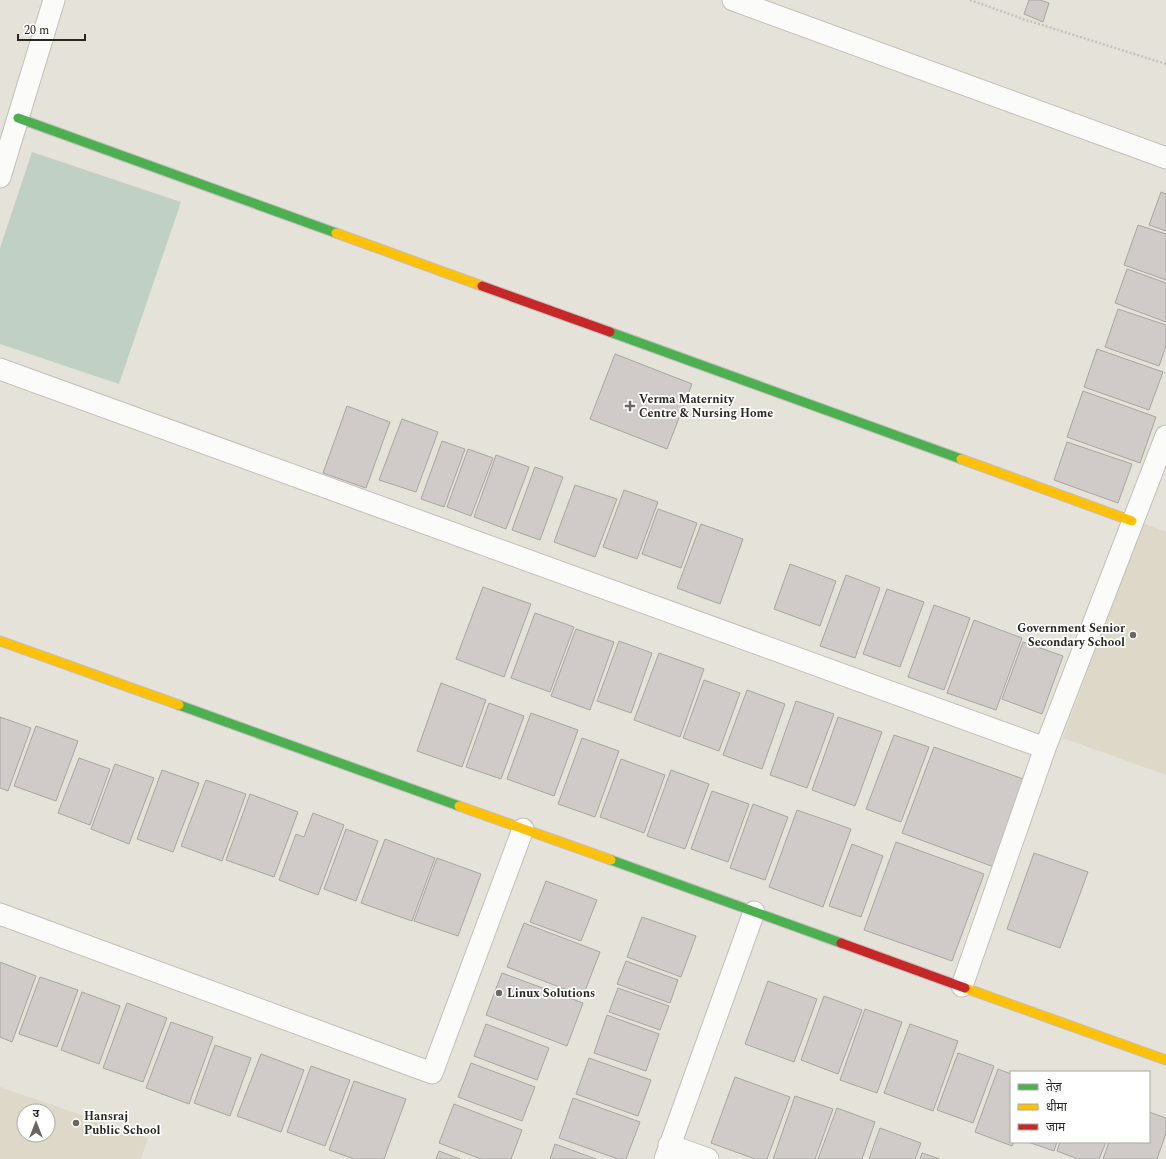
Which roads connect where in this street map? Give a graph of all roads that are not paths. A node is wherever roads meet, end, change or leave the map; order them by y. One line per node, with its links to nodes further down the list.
1 (54, 0): 3 (street)
2 (733, 0): 4 (street)
3 (18, 118): 5 (street); 8 (street)
4 (1166, 158)
5 (0, 177)
6 (0, 369): 10 (street)
7 (1166, 436): 8 (street)
8 (1132, 521): 10 (street)
9 (0, 640): 11 (street)
10 (1045, 748): 14 (street)
11 (523, 829): 12 (street); 13 (street)
12 (754, 912): 14 (street); 16 (street)
13 (0, 914)
14 (962, 986): 15 (street)
15 (1166, 1060)
16 (667, 1152): 17 (street)
17 (708, 1159)

